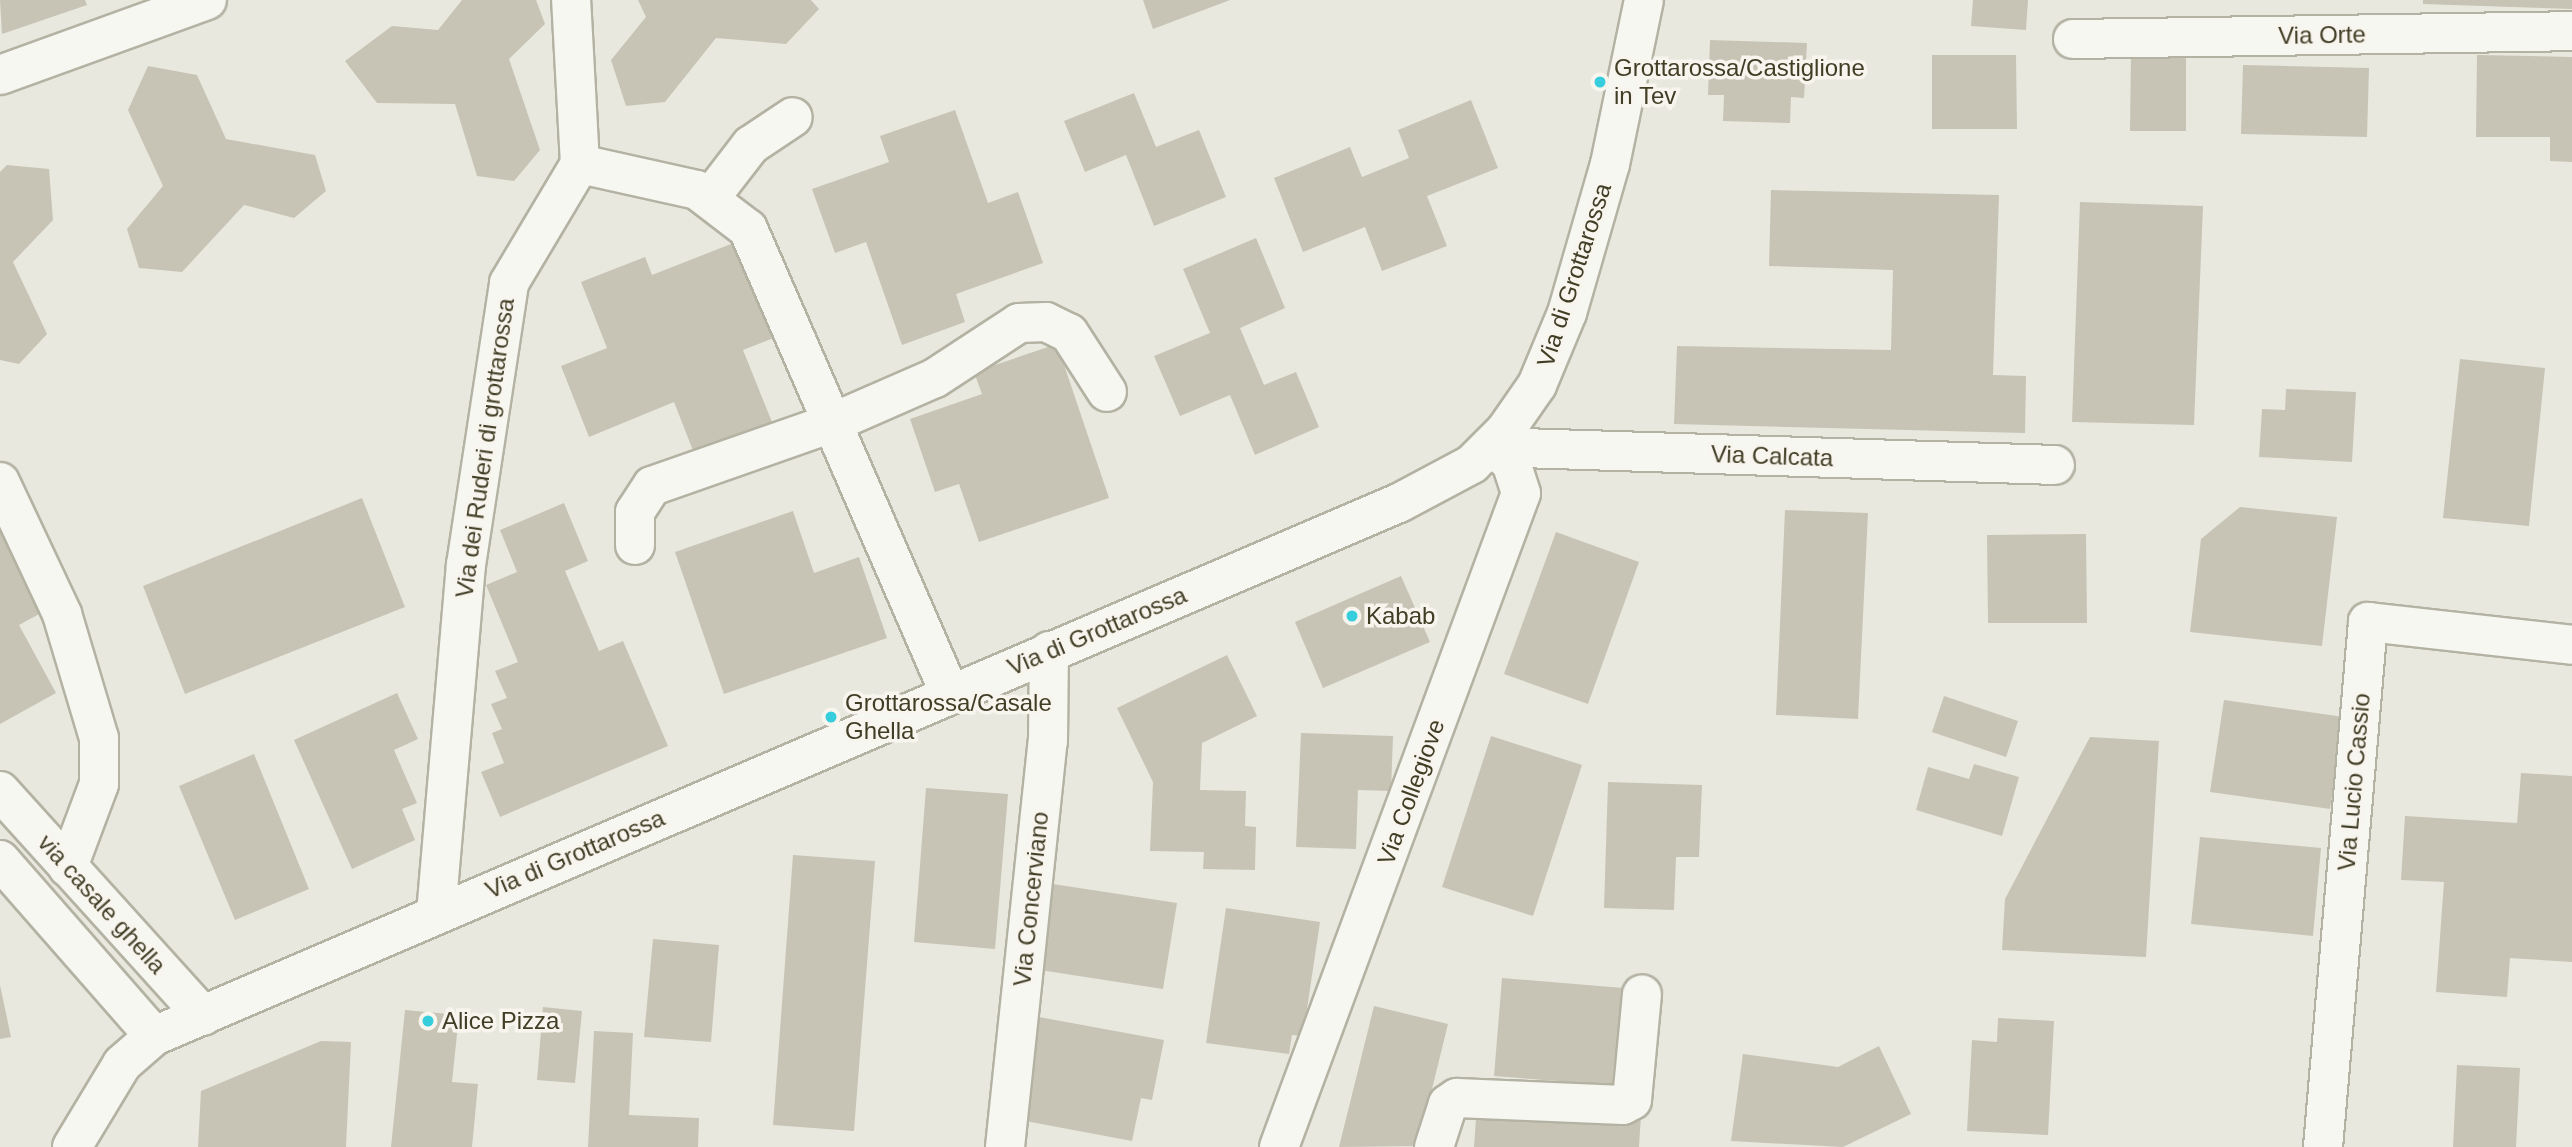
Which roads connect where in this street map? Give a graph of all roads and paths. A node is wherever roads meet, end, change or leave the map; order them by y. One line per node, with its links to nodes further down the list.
1 (207, 0): 6 (street)
2 (571, 0): 8 (street)
3 (1644, 0): 12 (street, Via di Grottarossa)
4 (2572, 31): 5 (street, Via Orte)
5 (2073, 39)
6 (0, 75)
7 (793, 117): 9 (street)
8 (580, 163): 9 (street); 22 (street, Via dei Ruderi di grottarossa)
9 (710, 198): 11 (street)
10 (1107, 392): 11 (street)
11 (832, 423): 15 (street); 18 (street)
12 (1490, 447): 13 (street, Via Calcata); 17 (street, Via di Grottarossa); 28 (street, Via Collegiove)
13 (2055, 465)
14 (0, 482): 21 (street)
15 (635, 545)
16 (2572, 645): 30 (street, Via Lucio Cassio)
17 (1049, 651): 18 (street, Via di Grottarossa); 27 (street, Via Concerviano)
18 (950, 694): 22 (street, Via di Grottarossa)
19 (0, 792): 21 (street, via casale ghella)
20 (0, 860): 25 (street, via casale ghella)
21 (68, 867): 24 (street, via casale ghella)
22 (436, 914): 24 (street, Via di Grottarossa)
23 (1643, 995): 29 (street)
24 (203, 1016): 25 (street, Via di Grottarossa)
25 (154, 1036): 26 (street, Via di Grottarossa)
26 (72, 1147)
27 (1005, 1147)
28 (1279, 1147)
29 (1434, 1147)
30 (2323, 1147)

